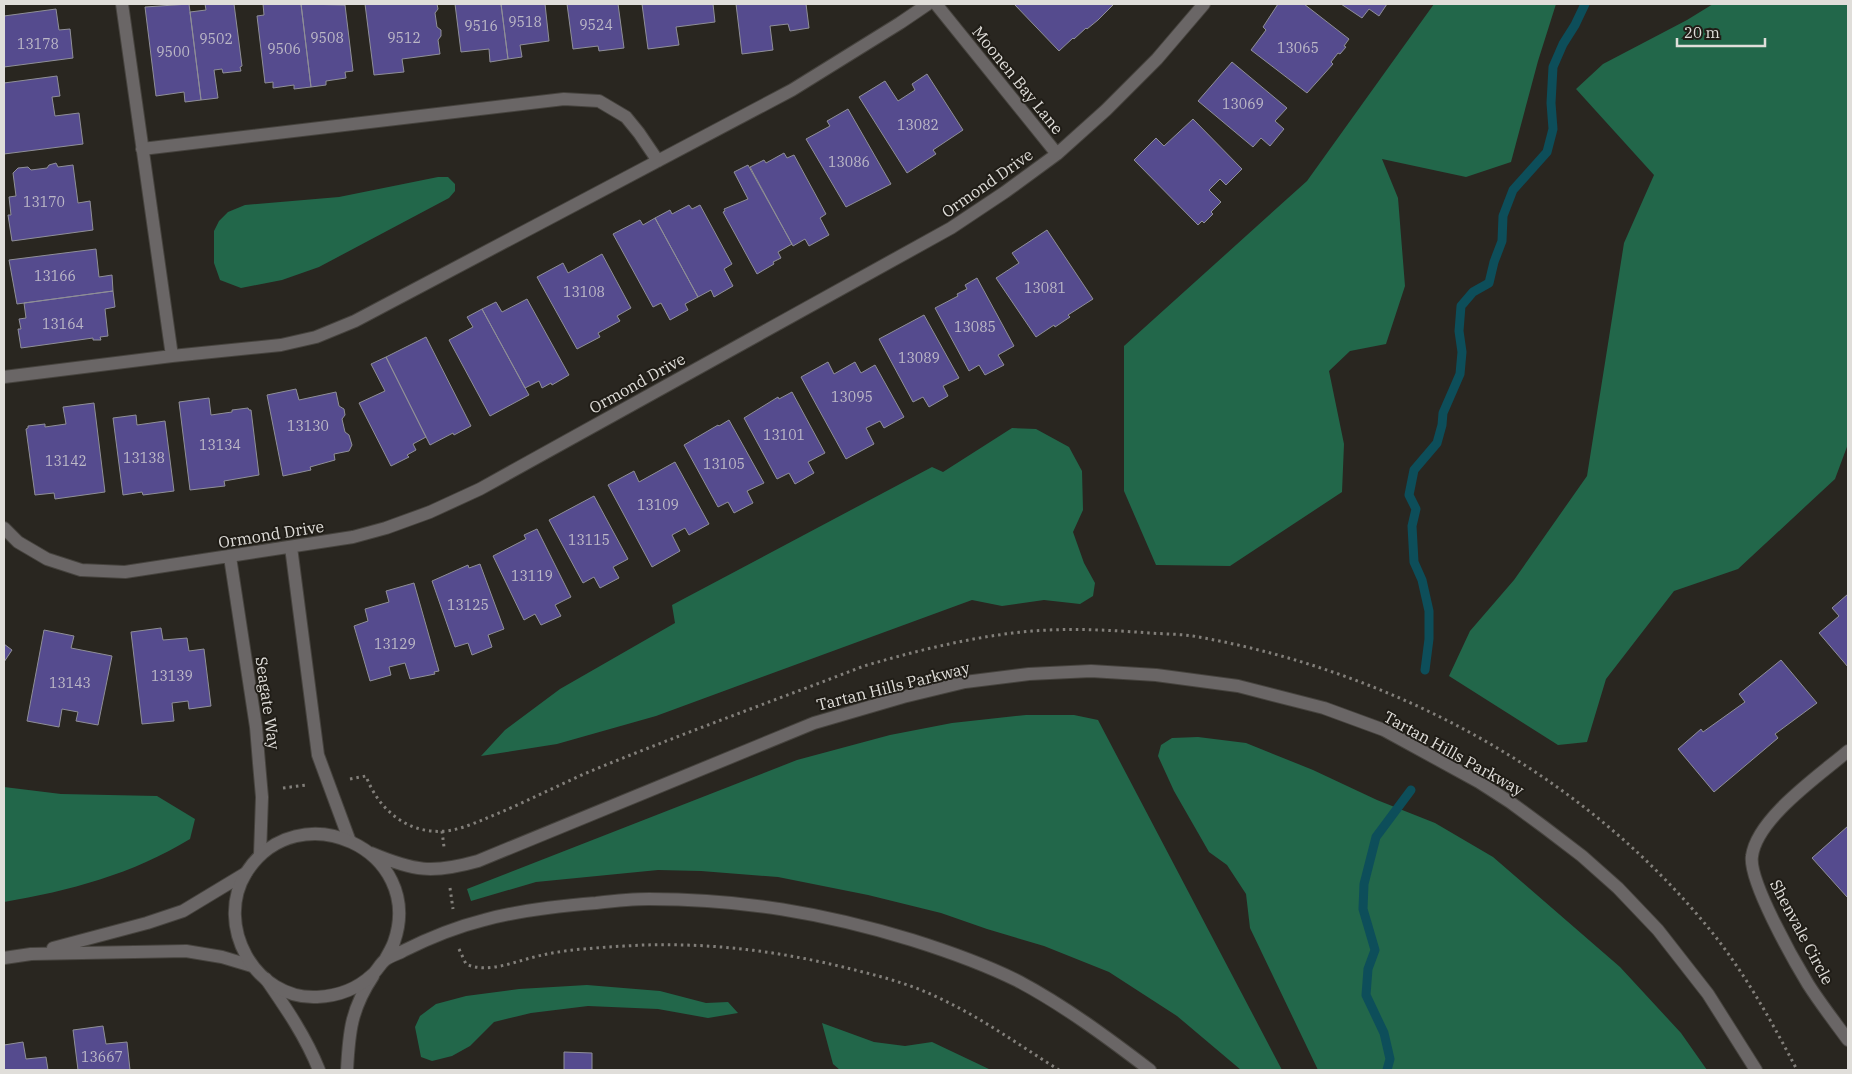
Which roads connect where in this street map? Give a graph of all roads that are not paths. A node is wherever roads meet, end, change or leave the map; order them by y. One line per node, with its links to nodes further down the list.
1 (122, 4): 5 (street)
2 (928, 4): 7 (street)
3 (936, 4): 6 (street, Moonen Bay Lane)
4 (1204, 4): 6 (street, Ormond Drive)
5 (142, 149): 7 (street); 8 (street)
6 (1056, 154): 11 (street, Ormond Drive)
7 (658, 161): 8 (street)
8 (172, 356): 9 (street)
9 (4, 377)
10 (4, 528): 12 (street, Ormond Drive)
11 (290, 547): 12 (street, Ormond Drive); 14 (street)
12 (230, 557): 16 (street, Seagate Way)
13 (1848, 751): 24 (street, Shenvale Circle)
14 (349, 839): 15 (street, Tartan Hills Parkway); 16 (street, Tartan Hills Parkway)
15 (370, 853): 20 (street, Tartan Hills Parkway); 28 (street, Tartan Hills Parkway)
16 (260, 855): 17 (street, Tartan Hills Parkway)
17 (246, 873): 18 (street, Tartan Hills Parkway); 21 (street, Tartan Hills Parkway)
18 (31, 954): 19 (street, Tartan Hills Parkway); 21 (street, Tartan Hills Parkway)
19 (4, 958)
20 (385, 960): 22 (street, Tartan Hills Parkway); 27 (street, Tartan Hills Parkway)
21 (252, 966): 23 (street, Tartan Hills Parkway)
22 (375, 973): 23 (street, Tartan Hills Parkway); 26 (street)
23 (266, 979): 25 (street)
24 (1848, 1040)
25 (319, 1070)
26 (347, 1070)
27 (1150, 1070)
28 (1756, 1070)

